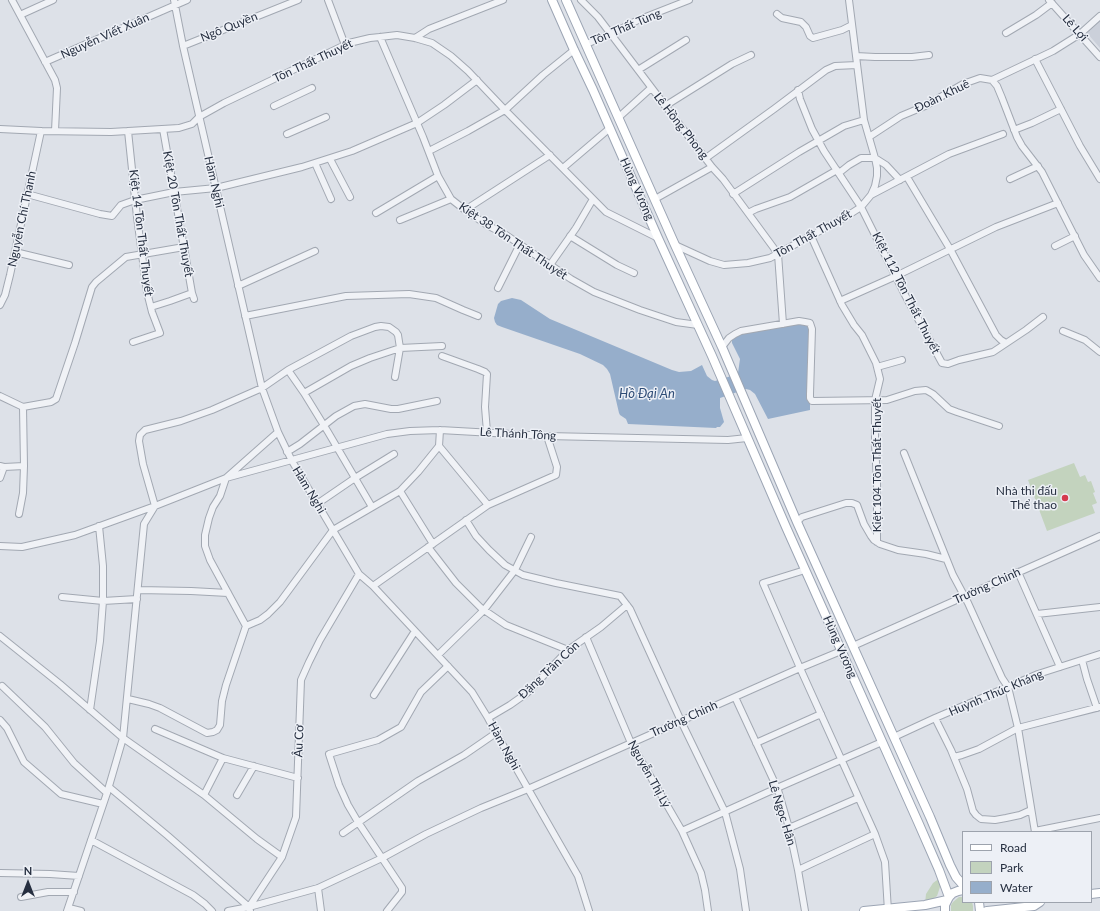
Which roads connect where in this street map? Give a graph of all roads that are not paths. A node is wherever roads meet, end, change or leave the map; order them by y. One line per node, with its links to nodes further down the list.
1 (12, 0): 15 (street)
2 (53, 0): 15 (street)
3 (187, 0): 12 (street, Nguyễn Viết Xuân)
4 (298, 0): 26 (street, Ngô Quyền)
5 (328, 0): 25 (street)
6 (503, 0): 22 (street)
7 (552, 0): 27 (main road, Hùng Vương)
8 (566, 0): 24 (main road, Hùng Vương)
9 (581, 0): 19 (street, Lê Hồng Phong)
10 (689, 0): 19 (street, Tôn Thất Tùng)
11 (849, 0): 17 (street, Tôn Thất Thuyết)
12 (175, 2): 26 (street, Hàm Nghi); 33 (street, Nguyễn Viết Xuân)
13 (1051, 2): 18 (street); 20 (street, Lê Lợi)
14 (776, 14): 17 (street)
15 (20, 15): 33 (street)
16 (1100, 16): 20 (street, Đoàn Khuê)
17 (852, 25): 29 (street, Tôn Thất Thuyết)
18 (1006, 33)
19 (611, 34): 24 (street, Tôn Thất Tùng); 35 (street, Lê Hồng Phong)
20 (1080, 34): 31 (street, Lê Lợi); 32 (street, Đoàn Khuê)
21 (380, 37): 22 (street, Tôn Thất Thuyết); 25 (street, Tôn Thất Thuyết); 49 (street, Kiệt 38 Tôn Thất Thuyết)
22 (415, 38): 36 (street, Tôn Thất Thuyết)
23 (686, 40): 35 (street)
24 (586, 44): 27 (main road); 47 (main road, Hùng Vương)
25 (345, 45): 45 (street, Tôn Thất Thuyết)
26 (183, 46): 45 (street, Hàm Nghi)
27 (574, 50): 44 (street); 50 (main road, Hùng Vương)
28 (751, 55): 42 (street)
29 (856, 56): 30 (street); 34 (street, Tôn Thất Thuyết)
30 (929, 56)
31 (1100, 57)
32 (1035, 59): 37 (street, Đoàn Khuê); 43 (street)
33 (45, 62): 55 (street)
34 (857, 65): 40 (street); 48 (street, Tôn Thất Thuyết)
35 (638, 70): 39 (street, Lê Hồng Phong)
36 (477, 80): 44 (street, Tôn Thất Thuyết); 49 (street)
37 (992, 80): 53 (street); 59 (street, Đoàn Khuê)
38 (312, 88): 41 (street)
39 (651, 88): 42 (street, Lê Hồng Phong); 47 (street)
40 (798, 90): 60 (street, Kiệt 112 Tôn Thất Thuyết); 63 (street)
41 (274, 106)
42 (665, 106): 63 (street, Lê Hồng Phong)
43 (1061, 109): 53 (street); 74 (street)
44 (505, 110): 61 (street); 62 (street, Tôn Thất Thuyết)
45 (199, 117): 52 (street, Tôn Thất Thuyết); 76 (street, Hàm Nghi)
46 (326, 117): 57 (street)
47 (620, 119): 50 (main road); 85 (main road, Hùng Vương)
48 (864, 120): 59 (street, Tôn Thất Thuyết); 60 (street)
49 (417, 123): 61 (street, Kiệt 38 Tôn Thất Thuyết); 65 (street)
50 (609, 127): 69 (street); 96 (main road, Hùng Vương)
51 (0, 129): 54 (street, Tôn Thất Thuyết)
52 (163, 129): 56 (street, Tôn Thất Thuyết); 77 (street, Kiệt 20 Tôn Thất Thuyết)
53 (1014, 130): 67 (street)
54 (41, 131): 55 (street, Tôn Thất Thuyết); 78 (street, Nguyễn Chí Thanh)
55 (54, 131): 56 (street, Tôn Thất Thuyết)
56 (128, 131): 86 (street, Kiệt 14 Tôn Thất Thuyết)
57 (287, 134)
58 (1003, 134): 72 (street)
59 (869, 137): 64 (street, Tôn Thất Thuyết)
60 (818, 141): 70 (street, Kiệt 112 Tôn Thất Thuyết); 79 (street)
61 (429, 151): 71 (street, Kiệt 38 Tôn Thất Thuyết)
62 (550, 155): 69 (street, Tôn Thất Thuyết); 89 (street)
63 (706, 158): 68 (street, Lê Hồng Phong)
64 (875, 158): 70 (street); 75 (street); 80 (street, Tôn Thất Thuyết)
65 (330, 159): 66 (street); 81 (street)
66 (315, 163): 76 (street); 83 (street)
67 (1038, 166): 73 (street); 87 (street)
68 (712, 167): 79 (street, Lê Hồng Phong); 85 (street)
69 (563, 168): 82 (street, Tôn Thất Thuyết)
70 (838, 172): 88 (street, Kiệt 112 Tôn Thất Thuyết); 91 (street)
71 (438, 176): 84 (street, Kiệt 38 Tôn Thất Thuyết); 90 (street)
72 (907, 177): 75 (street); 101 (street)
73 (1010, 179)
74 (1100, 179)
75 (900, 180): 80 (street)
76 (216, 188): 77 (street); 111 (street, Hàm Nghi)
77 (174, 192): 86 (street); 100 (street, Kiệt 20 Tôn Thất Thuyết)
78 (27, 194): 86 (street); 103 (street, Nguyễn Chí Thanh)
79 (734, 194): 91 (street, Lê Hồng Phong)
80 (871, 195): 88 (street, Tôn Thất Thuyết)
81 (350, 197)
82 (593, 198): 93 (street); 96 (street, Tôn Thất Thuyết)
83 (331, 199)
84 (451, 199): 89 (street, Kiệt 38 Tôn Thất Thuyết); 92 (street)
85 (655, 199): 98 (main road, Hùng Vương)
86 (135, 200): 104 (street, Kiệt 14 Tôn Thất Thuyết)
87 (1058, 203): 95 (street); 101 (street)
88 (862, 207): 94 (street, Tôn Thất Thuyết); 109 (street, Kiệt 112 Tôn Thất Thuyết)
89 (465, 210): 97 (street, Kiệt 38 Tôn Thất Thuyết)
90 (376, 213)
91 (748, 213): 105 (street, Lê Hồng Phong)
92 (400, 220)
93 (570, 236): 107 (street); 108 (street)
94 (811, 236): 105 (street, Tôn Thất Thuyết); 113 (street, Kiệt 104 Tôn Thất Thuyết)
95 (1075, 236): 99 (street); 110 (street)
96 (658, 238): 98 (main road); 120 (main road, Hùng Vương)
97 (520, 244): 107 (street, Kiệt 38 Tôn Thất Thuyết); 112 (street)
98 (675, 245): 105 (street, Tôn Thất Thuyết); 125 (main road, Hùng Vương)
99 (1055, 246)
100 (184, 247): 104 (street); 115 (street, Kiệt 20 Tôn Thất Thuyết)
101 (950, 249): 109 (street); 123 (street)
102 (315, 251): 111 (street)
103 (15, 252): 106 (street); 114 (street, Nguyễn Chí Thanh)
104 (141, 253): 115 (street, Kiệt 14 Tôn Thất Thuyết); 138 (street)
105 (778, 254): 119 (street)
106 (69, 265)
107 (550, 265): 120 (street, Kiệt 38 Tôn Thất Thuyết)
108 (634, 273)
109 (896, 276): 113 (street); 123 (street, Kiệt 112 Tôn Thất Thuyết)
110 (1100, 278)
111 (238, 286): 116 (street, Hàm Nghi)
112 (498, 288)
113 (840, 301): 130 (street, Kiệt 104 Tôn Thất Thuyết)
114 (0, 305)
115 (151, 307): 122 (street, Kiệt 14 Tôn Thất Thuyết)
116 (245, 316): 117 (street); 133 (street, Hàm Nghi)
117 (478, 316)
118 (1043, 317): 123 (street, Kiệt 112 Tôn Thất Thuyết)
119 (783, 324): 125 (street); 136 (street)
120 (698, 325): 146 (main road, Hùng Vương)
121 (1063, 331): 127 (street)
122 (133, 342)
123 (1006, 343)
124 (442, 346): 126 (street)
125 (722, 347): 144 (main road, Hùng Vương)
126 (400, 348): 131 (street); 132 (street); 134 (street)
127 (1100, 352)
128 (442, 356): 143 (street)
129 (902, 360): 130 (street)
130 (877, 367): 136 (street, Kiệt 104 Tôn Thất Thuyết)
131 (288, 370): 133 (street); 134 (street)
132 (395, 378)
133 (262, 388): 142 (street, Hàm Nghi); 161 (street)
134 (304, 393): 139 (street)
135 (0, 396): 138 (street)
136 (875, 400): 140 (street); 171 (street, Kiệt 104 Tôn Thất Thuyết)
137 (437, 401): 139 (street)
138 (23, 407): 153 (street)
139 (324, 425): 148 (street); 149 (street)
140 (999, 426)
141 (440, 430): 143 (street, Lê Thánh Tông); 147 (street); 148 (street, Lê Thánh Tông)
142 (278, 432): 149 (street, Hàm Nghi); 156 (street)
143 (487, 432): 145 (street, Lê Thánh Tông)
144 (759, 432): 146 (main road); 165 (main road, Hùng Vương)
145 (547, 436): 146 (street, Lê Thánh Tông); 160 (street)
146 (747, 438): 167 (main road, Hùng Vương)
147 (438, 446): 158 (street); 160 (street)
148 (338, 448): 152 (street, Lê Thánh Tông); 157 (street)
149 (288, 452): 152 (street, Hàm Nghi)
150 (904, 453): 174 (street)
151 (394, 454): 157 (street)
152 (292, 461): 156 (street, Lê Thánh Tông); 159 (street, Hàm Nghi)
153 (24, 466): 154 (street); 163 (street)
154 (2, 467): 155 (street)
155 (0, 478)
156 (226, 478): 161 (street); 182 (street)
157 (355, 478): 159 (street); 162 (street)
158 (400, 491): 162 (street); 172 (street)
159 (317, 504): 168 (street, Hàm Nghi)
160 (488, 505): 164 (street)
161 (155, 506): 166 (street); 181 (street)
162 (372, 507): 168 (street)
163 (19, 514)
164 (466, 520): 172 (street); 176 (street)
165 (797, 522): 167 (main road); 171 (street); 175 (main road, Hùng Vương)
166 (99, 526): 173 (street); 186 (street)
167 (786, 527): 177 (main road, Hùng Vương)
168 (333, 530): 179 (street, Hàm Nghi); 191 (street)
169 (1100, 536): 178 (street, Trường Chinh)
170 (531, 537): 176 (street)
171 (877, 542): 174 (street)
172 (430, 545): 180 (street); 189 (street)
173 (0, 546)
174 (946, 559): 184 (street)
175 (817, 564): 177 (main road); 195 (main road, Hùng Vương)
176 (515, 570): 187 (street); 189 (street)
177 (805, 570): 197 (main road, Hùng Vương); 203 (street)
178 (1018, 572): 184 (street, Trường Chinh); 190 (street)
179 (360, 574): 180 (street, Hàm Nghi); 228 (street, Âu Cơ)
180 (373, 586): 192 (street, Hàm Nghi)
181 (138, 590): 182 (street); 185 (street)
182 (228, 593): 191 (street)
183 (62, 596): 186 (street)
184 (964, 596): 195 (street, Trường Chinh); 205 (street)
185 (137, 599): 186 (street); 208 (street)
186 (103, 601): 210 (street)
187 (627, 606): 194 (street, Đặng Trần Côn); 215 (street)
188 (1100, 607): 190 (street)
189 (484, 610): 196 (street); 199 (street)
190 (1037, 614): 202 (street)
191 (246, 626): 208 (street)
192 (415, 631): 199 (street, Hàm Nghi); 206 (street)
193 (0, 636): 210 (street)
194 (586, 637): 196 (street, Đặng Trần Côn); 222 (street, Nguyễn Thị Lý)
195 (853, 646): 197 (main road); 219 (main road, Hùng Vương)
196 (568, 650): 212 (street, Đặng Trần Côn)
197 (841, 651): 203 (street, Trường Chinh); 221 (main road, Hùng Vương)
198 (1100, 654): 200 (street, Huỳnh Thúc Kháng)
199 (438, 655): 201 (street, Hàm Nghi)
200 (1082, 660): 202 (street, Huỳnh Thúc Kháng); 209 (street)
201 (448, 666): 212 (street, Hàm Nghi); 240 (street)
202 (1060, 667): 205 (street, Huỳnh Thúc Kháng)
203 (800, 668): 207 (street, Trường Chinh); 211 (street)
204 (2, 686): 231 (street)
205 (1008, 687): 213 (street, Huỳnh Thúc Kháng); 216 (street)
206 (374, 694)
207 (734, 697): 215 (street, Trường Chinh); 223 (street, Lê Ngọc Hân)
208 (128, 699): 220 (street)
209 (1098, 708): 216 (street)
210 (90, 710): 220 (street)
211 (821, 714): 223 (street); 226 (street)
212 (488, 718): 218 (street, Hàm Nghi)
213 (934, 718): 219 (street, Huỳnh Thúc Kháng); 224 (street)
214 (0, 720): 235 (street)
215 (681, 721): 222 (street, Trường Chinh); 237 (street)
216 (1018, 728): 224 (street); 236 (street)
217 (155, 729): 225 (street)
218 (496, 733): 230 (street, Hàm Nghi); 240 (street)
219 (894, 737): 221 (main road); 238 (main road, Hùng Vương)
220 (124, 738): 231 (street); 232 (street)
221 (882, 742): 226 (street); 241 (main road, Hùng Vương)
222 (631, 743): 230 (street, Trường Chinh); 243 (street, Nguyễn Thị Lý)
223 (756, 743): 229 (street, Lê Ngọc Hân)
224 (954, 757): 236 (street)
225 (223, 758): 227 (street); 232 (street)
226 (841, 760): 229 (street); 234 (street)
227 (254, 766): 228 (street); 233 (street)
228 (298, 778): 248 (street, Âu Cơ)
229 (776, 788): 237 (street); 242 (street, Lê Ngọc Hân)
230 (528, 789): 249 (street, Trường Chinh); 268 (street, Hàm Nghi)
231 (108, 790): 235 (street); 261 (street)
232 (204, 795): 248 (street)
233 (237, 795)
234 (858, 798): 242 (street); 246 (street)
235 (103, 804): 247 (street)
236 (1031, 810): 244 (street)
237 (725, 812): 243 (street); 270 (street)
238 (930, 817): 241 (main road); 253 (main road, Hùng Vương)
239 (1100, 818): 244 (street)
240 (358, 822): 245 (street); 249 (street)
241 (918, 822): 258 (main road, Hùng Vương)
242 (789, 828): 250 (street, Lê Ngọc Hân)
243 (682, 831): 269 (street, Nguyễn Thị Lý)
244 (1035, 831)
245 (343, 833)
246 (875, 834): 250 (street); 262 (street)
247 (91, 840): 252 (street); 264 (street)
248 (282, 857): 261 (street, Âu Cơ)
249 (382, 858): 254 (street, Trường Chinh); 267 (street)
250 (798, 870): 271 (street, Lê Ngọc Hân)
251 (0, 873): 252 (street)
252 (79, 876): 256 (street)
253 (962, 884)
254 (318, 888): 261 (street, Trường Chinh); 266 (street)
255 (962, 890): 258 (main road)
256 (74, 892): 257 (street); 260 (street)
257 (21, 897)
258 (948, 898): 262 (main road); 273 (main road)
259 (1038, 903): 274 (main road)
260 (68, 909): 263 (street)
261 (249, 909): 265 (street, Trường Chinh)
262 (888, 910): 272 (main road)
263 (81, 911)
264 (212, 911)
265 (228, 911)
266 (321, 911)
267 (387, 911)
268 (589, 911)
269 (708, 911)
270 (746, 911)
271 (805, 911)
272 (864, 911)
273 (945, 911)
274 (987, 911)

